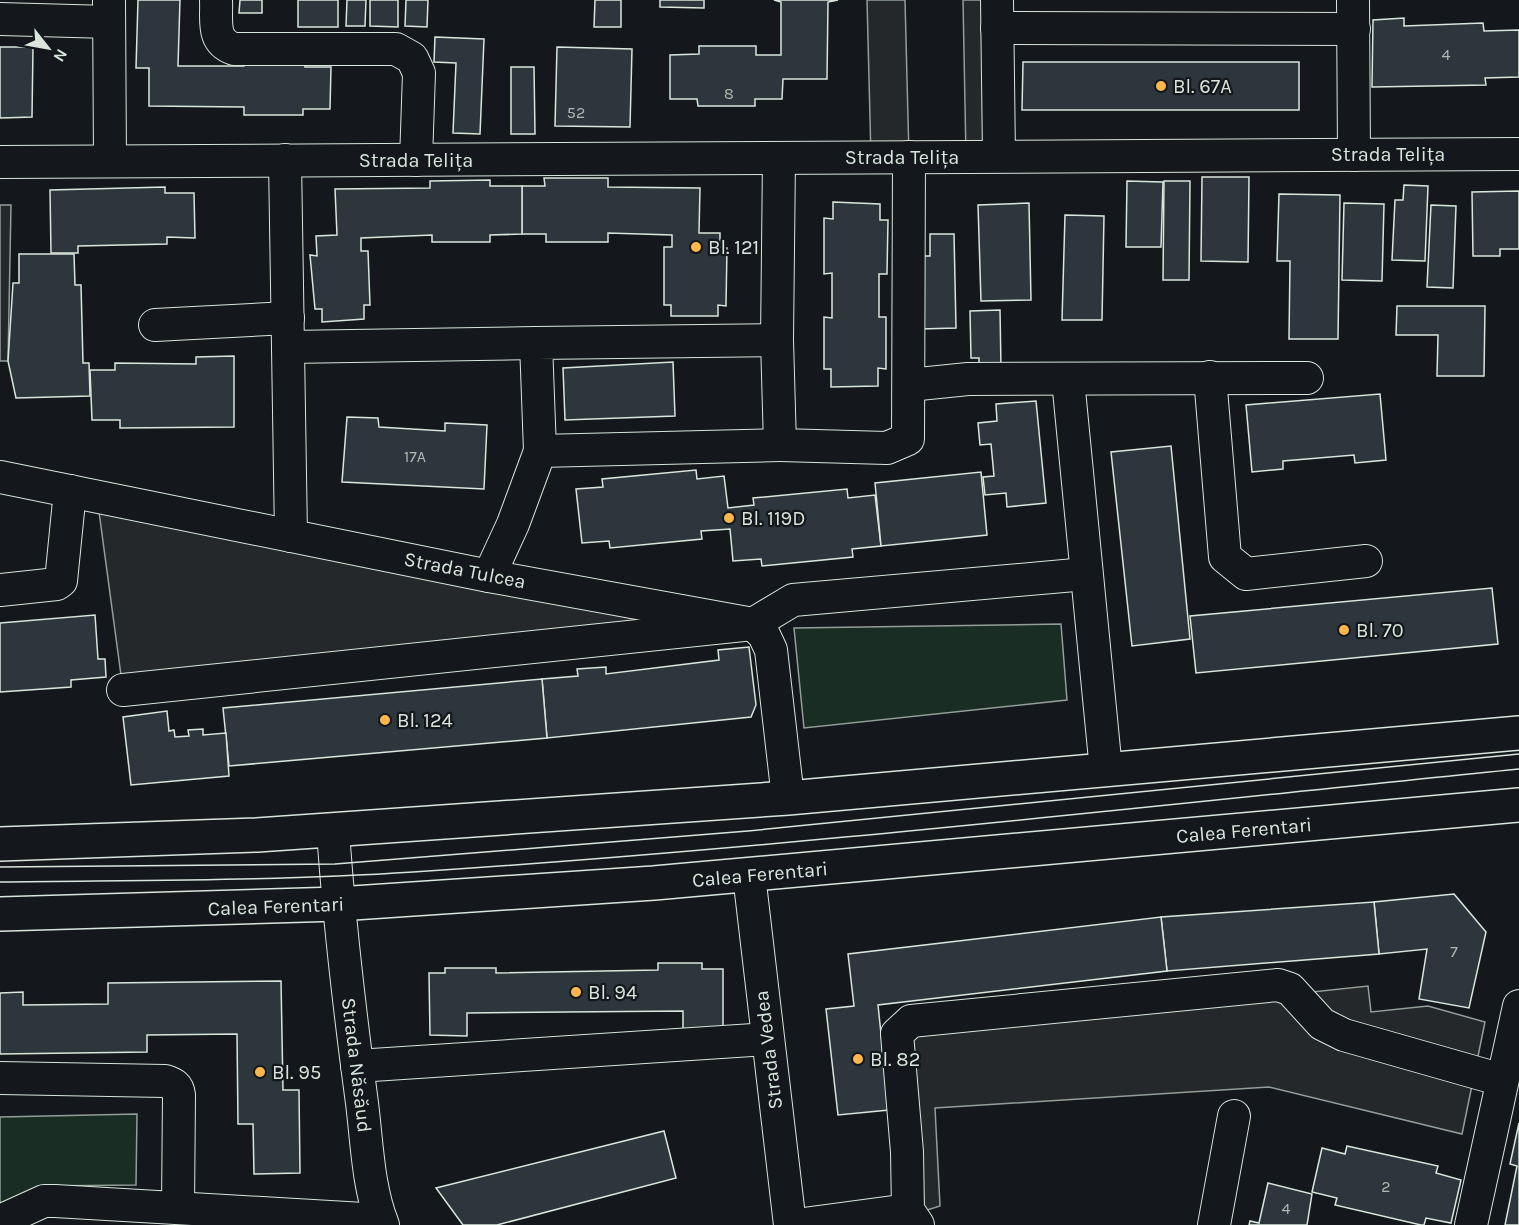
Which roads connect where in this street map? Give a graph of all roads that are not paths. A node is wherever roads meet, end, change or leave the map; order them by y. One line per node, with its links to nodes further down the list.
1 (216, 0): 12 (street)
2 (109, 11): 5 (street); 13 (street)
3 (997, 14): 4 (street); 8 (street)
4 (1354, 14): 7 (street)
5 (0, 19)
6 (1519, 154): 7 (street, Strada Telița)
7 (1354, 155): 8 (street, Strada Telița)
8 (999, 156): 9 (street, Strada Telița)
9 (909, 157): 10 (street, Strada Telița); 22 (street)
10 (779, 158): 12 (street, Strada Telița); 17 (street)
11 (285, 160): 12 (street, Strada Telița); 13 (street, Strada Telița); 16 (street)
12 (416, 160)
13 (110, 161): 14 (street, Strada Telița)
14 (0, 162)
15 (155, 325): 16 (street)
16 (288, 332): 18 (street); 27 (street)
17 (777, 340): 18 (street); 23 (street)
18 (536, 343): 24 (street)
19 (1210, 377): 20 (street); 21 (street); 28 (street)
20 (1307, 378)
21 (1068, 380): 22 (street); 29 (street)
22 (909, 385): 23 (street)
23 (780, 445): 24 (street)
24 (540, 451): 30 (street)
25 (0, 477): 26 (street, Strada Tulcea)
26 (70, 491): 27 (street, Strada Tulcea); 31 (street)
27 (291, 536): 30 (street, Strada Tulcea)
28 (1366, 561)
29 (1086, 574): 32 (street); 35 (street)
30 (489, 576): 32 (street, Strada Tulcea)
31 (0, 590)
32 (753, 624): 33 (street); 36 (street)
33 (123, 690)
34 (1519, 733): 35 (main road)
35 (1106, 770): 36 (main road)
36 (788, 798): 38 (main road)
37 (1519, 805): 40 (main road, Calea Ferentari)
38 (333, 830): 39 (main road); 41 (street, Strada Năsăud)
39 (0, 844)
40 (749, 875): 41 (main road, Calea Ferentari); 44 (street, Strada Vedea)
41 (338, 904): 42 (main road, Calea Ferentari); 45 (street, Strada Năsăud)
42 (0, 914)
43 (1519, 1006): 47 (street)
44 (767, 1039): 45 (street); 54 (street, Strada Vedea)
45 (357, 1066): 53 (street, Strada Năsăud)
46 (0, 1078): 49 (street)
47 (1502, 1080): 50 (street); 57 (street)
48 (1234, 1116): 56 (street)
49 (178, 1207): 51 (street); 52 (street)
50 (913, 1217): 55 (street)
51 (253, 1218): 53 (street)
52 (0, 1221)
53 (382, 1222)
54 (789, 1225)
55 (796, 1225)
56 (1214, 1225)
57 (1471, 1225)

